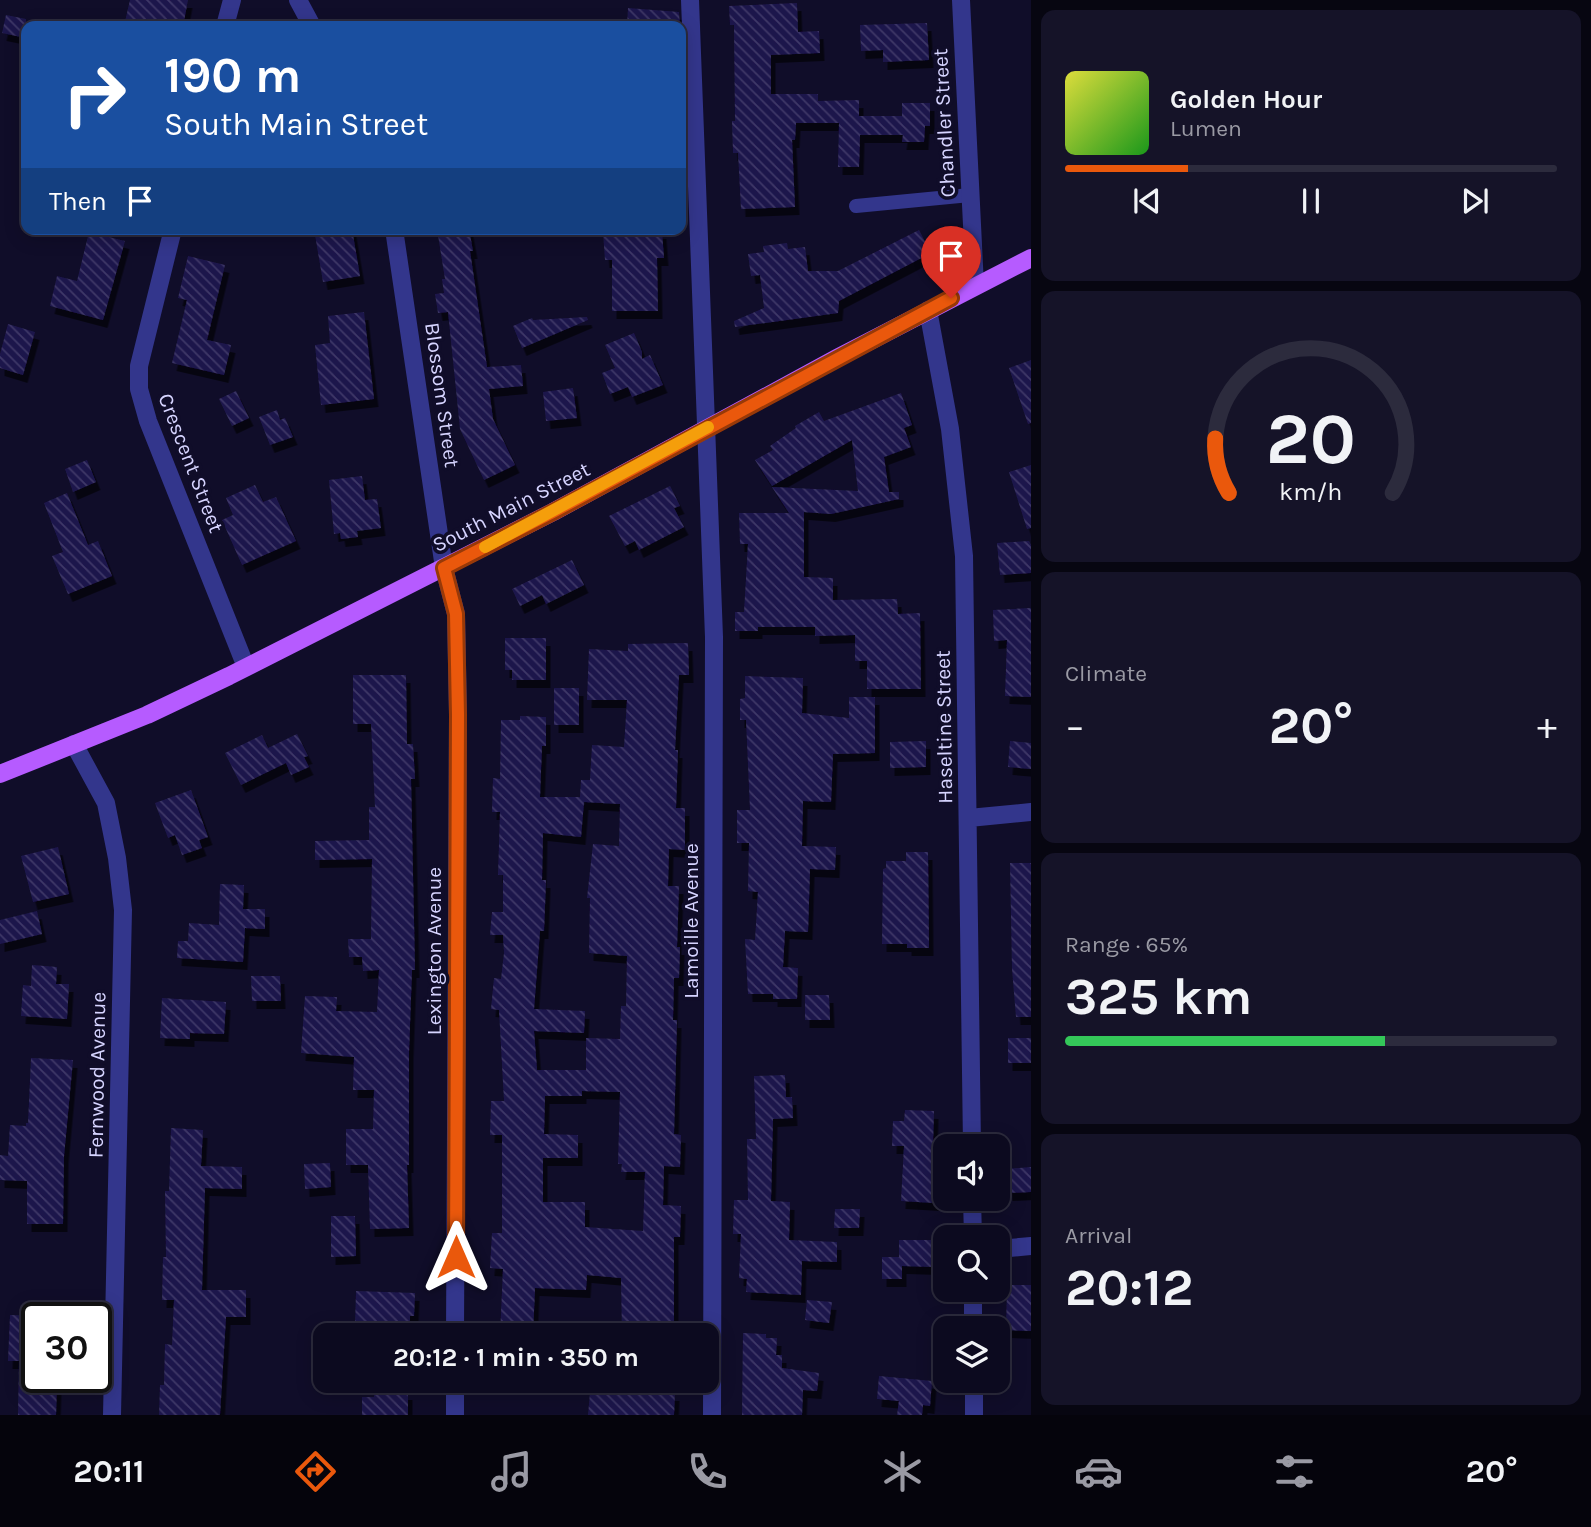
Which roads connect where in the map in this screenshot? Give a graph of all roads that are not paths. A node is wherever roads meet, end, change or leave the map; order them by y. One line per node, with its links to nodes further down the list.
1 (232, 0): 5 (street)
2 (298, 0): 6 (street)
3 (690, 0): 14 (street, Lamoille Avenue)
4 (961, 0): 7 (street, Chandler Street)
5 (226, 21)
6 (309, 21)
7 (970, 195): 8 (lane); 12 (street, Chandler Street)
8 (856, 206)
9 (172, 235): 16 (street, Crescent Street)
10 (395, 235): 15 (street, Blossom Street)
11 (1031, 258): 12 (main road, South Main Street)
12 (975, 286): 13 (main road, South Main Street)
13 (928, 310): 14 (main road, South Main Street); 20 (street, Haseltine Street)
14 (707, 428): 15 (main road, South Main Street); 29 (street, Lamoille Avenue)
15 (444, 568): 16 (main road, South Main Street); 24 (street, Lexington Avenue)
16 (246, 667): 17 (main road, South Main Street)
17 (74, 744): 18 (main road, South Main Street); 27 (street, Fernwood Avenue)
18 (0, 774)
19 (1031, 813): 20 (street)
20 (969, 818): 21 (street, Haseltine Street)
21 (972, 1134)
22 (1031, 1247): 23 (street)
23 (1010, 1248)
24 (455, 1323)
25 (455, 1393): 28 (street)
26 (974, 1393): 30 (street)
27 (112, 1415)
28 (455, 1415)
29 (712, 1415)
30 (974, 1415)

